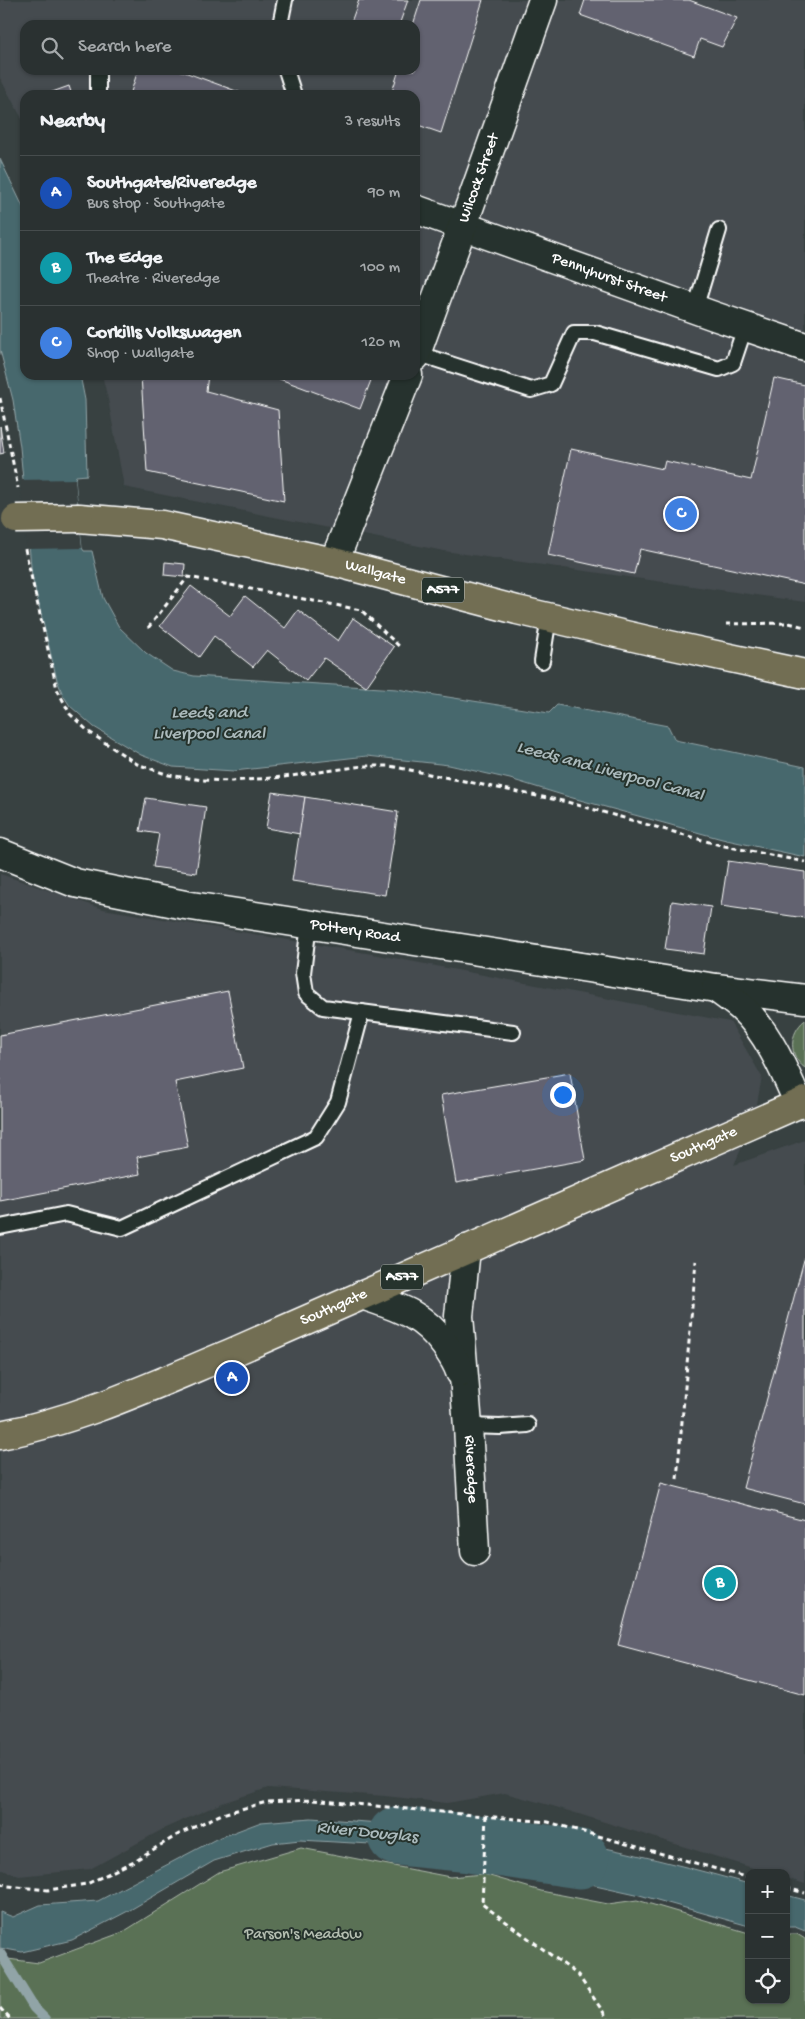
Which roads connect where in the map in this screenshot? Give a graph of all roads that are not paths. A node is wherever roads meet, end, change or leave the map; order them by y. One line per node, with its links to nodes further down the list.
1 (285, 0): 3 (lane)
2 (543, 0): 9 (street, Wilcock Street)
3 (281, 20)
4 (98, 75): 6 (lane)
5 (288, 75): 7 (lane)
6 (98, 90)
7 (292, 90)
8 (420, 211): 9 (street, Pennyhurst Street)
9 (464, 226): 11 (street, Pennyhurst Street); 13 (street, Wilcock Street)
10 (719, 230): 11 (lane)
11 (695, 309): 12 (street, Pennyhurst Street)
12 (745, 326): 14 (street, Pennyhurst Street); 15 (lane)
13 (420, 342)
14 (805, 346)
15 (420, 357)
16 (405, 380): 18 (street, Wilcock Street)
17 (15, 519): 18 (highway, Wallgate / A577, bridge)
18 (334, 562): 19 (highway, Wallgate / A577)
19 (549, 617): 20 (lane); 21 (highway, Wallgate / A577)
20 (542, 661)
21 (805, 674)
22 (0, 853): 23 (street, Pottery Road)
23 (309, 924): 24 (street, Pottery Road); 26 (lane)
24 (716, 988): 25 (street, Pottery Road); 28 (street, Pottery Road)
25 (805, 999)
26 (362, 1012): 27 (lane); 29 (lane)
27 (513, 1032)
28 (802, 1103): 30 (highway, Southgate / A577)
29 (0, 1227)
30 (466, 1249): 31 (highway, Southgate / A577); 32 (street, Riveredge)
31 (362, 1295): 32 (street, Riveredge); 35 (highway, Southgate / A577)
32 (465, 1388): 34 (street, Riveredge)
33 (528, 1425): 34 (lane)
34 (468, 1426): 36 (street, Riveredge)
35 (0, 1435)
36 (475, 1551)

